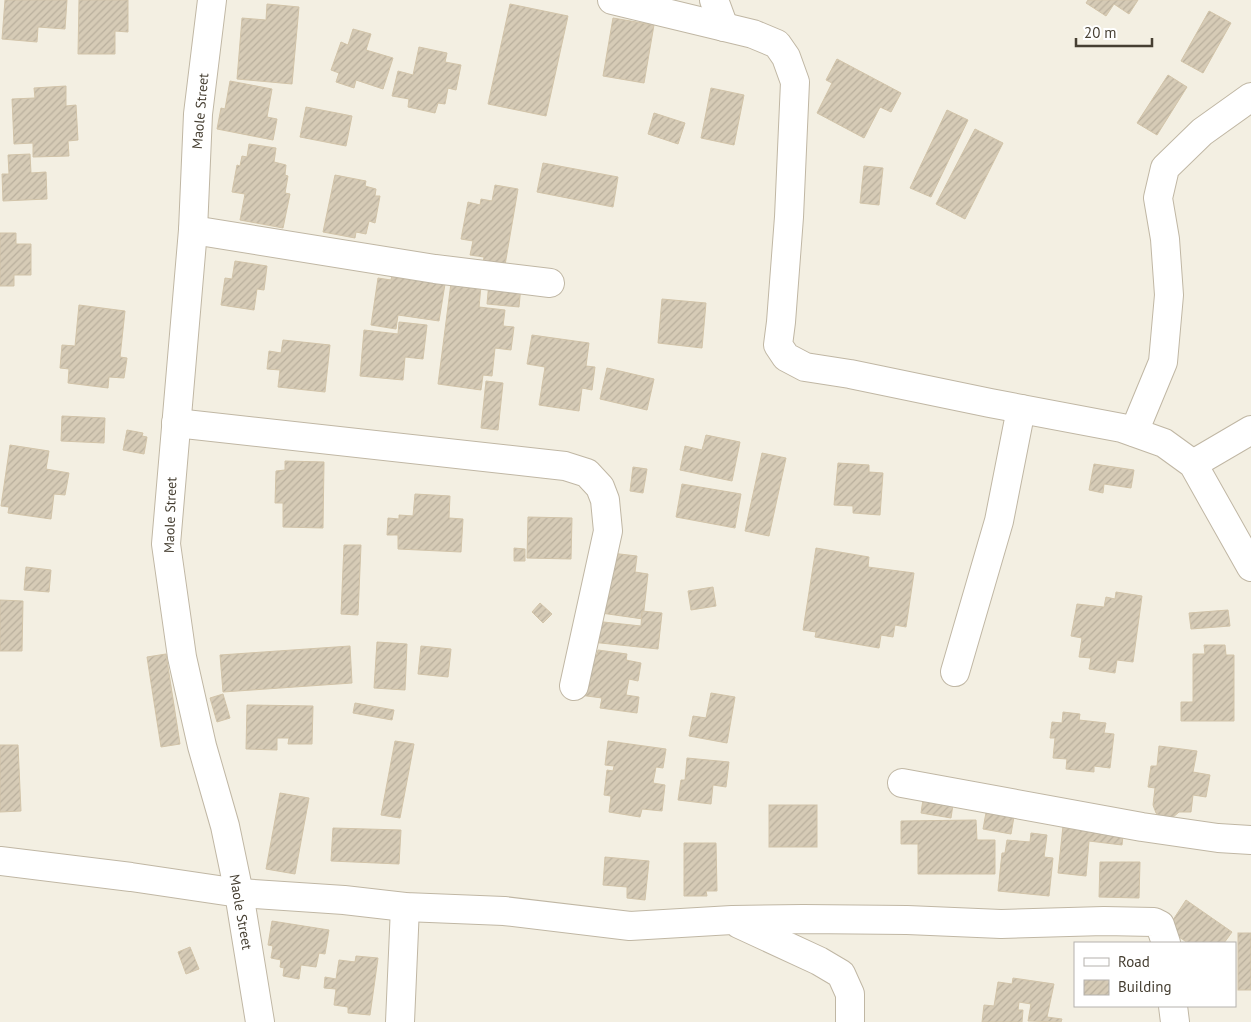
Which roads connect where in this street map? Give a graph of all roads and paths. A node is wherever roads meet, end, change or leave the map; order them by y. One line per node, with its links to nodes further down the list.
1 (212, 0): 6 (street, Maole Street)
2 (612, 0): 4 (street)
3 (714, 0): 4 (street)
4 (724, 28): 8 (street)
5 (1251, 97): 11 (street)
6 (193, 230): 7 (street); 9 (street, Maole Street)
7 (550, 283)
8 (1021, 409): 11 (street); 14 (street)
9 (176, 423): 15 (street); 19 (street, Maole Street)
10 (1251, 430): 12 (street)
11 (1134, 432): 12 (street)
12 (1193, 464): 13 (street)
13 (1251, 566)
14 (955, 672)
15 (574, 686)
16 (902, 783): 17 (street)
17 (1251, 840)
18 (0, 861): 19 (street)
19 (239, 893): 20 (street); 24 (street, Maole Street)
20 (405, 906): 21 (street); 25 (street)
21 (732, 920): 22 (street); 26 (street)
22 (1166, 942)
23 (1173, 1007): 27 (street)
24 (260, 1022)
25 (400, 1022)
26 (850, 1022)
27 (1175, 1022)

